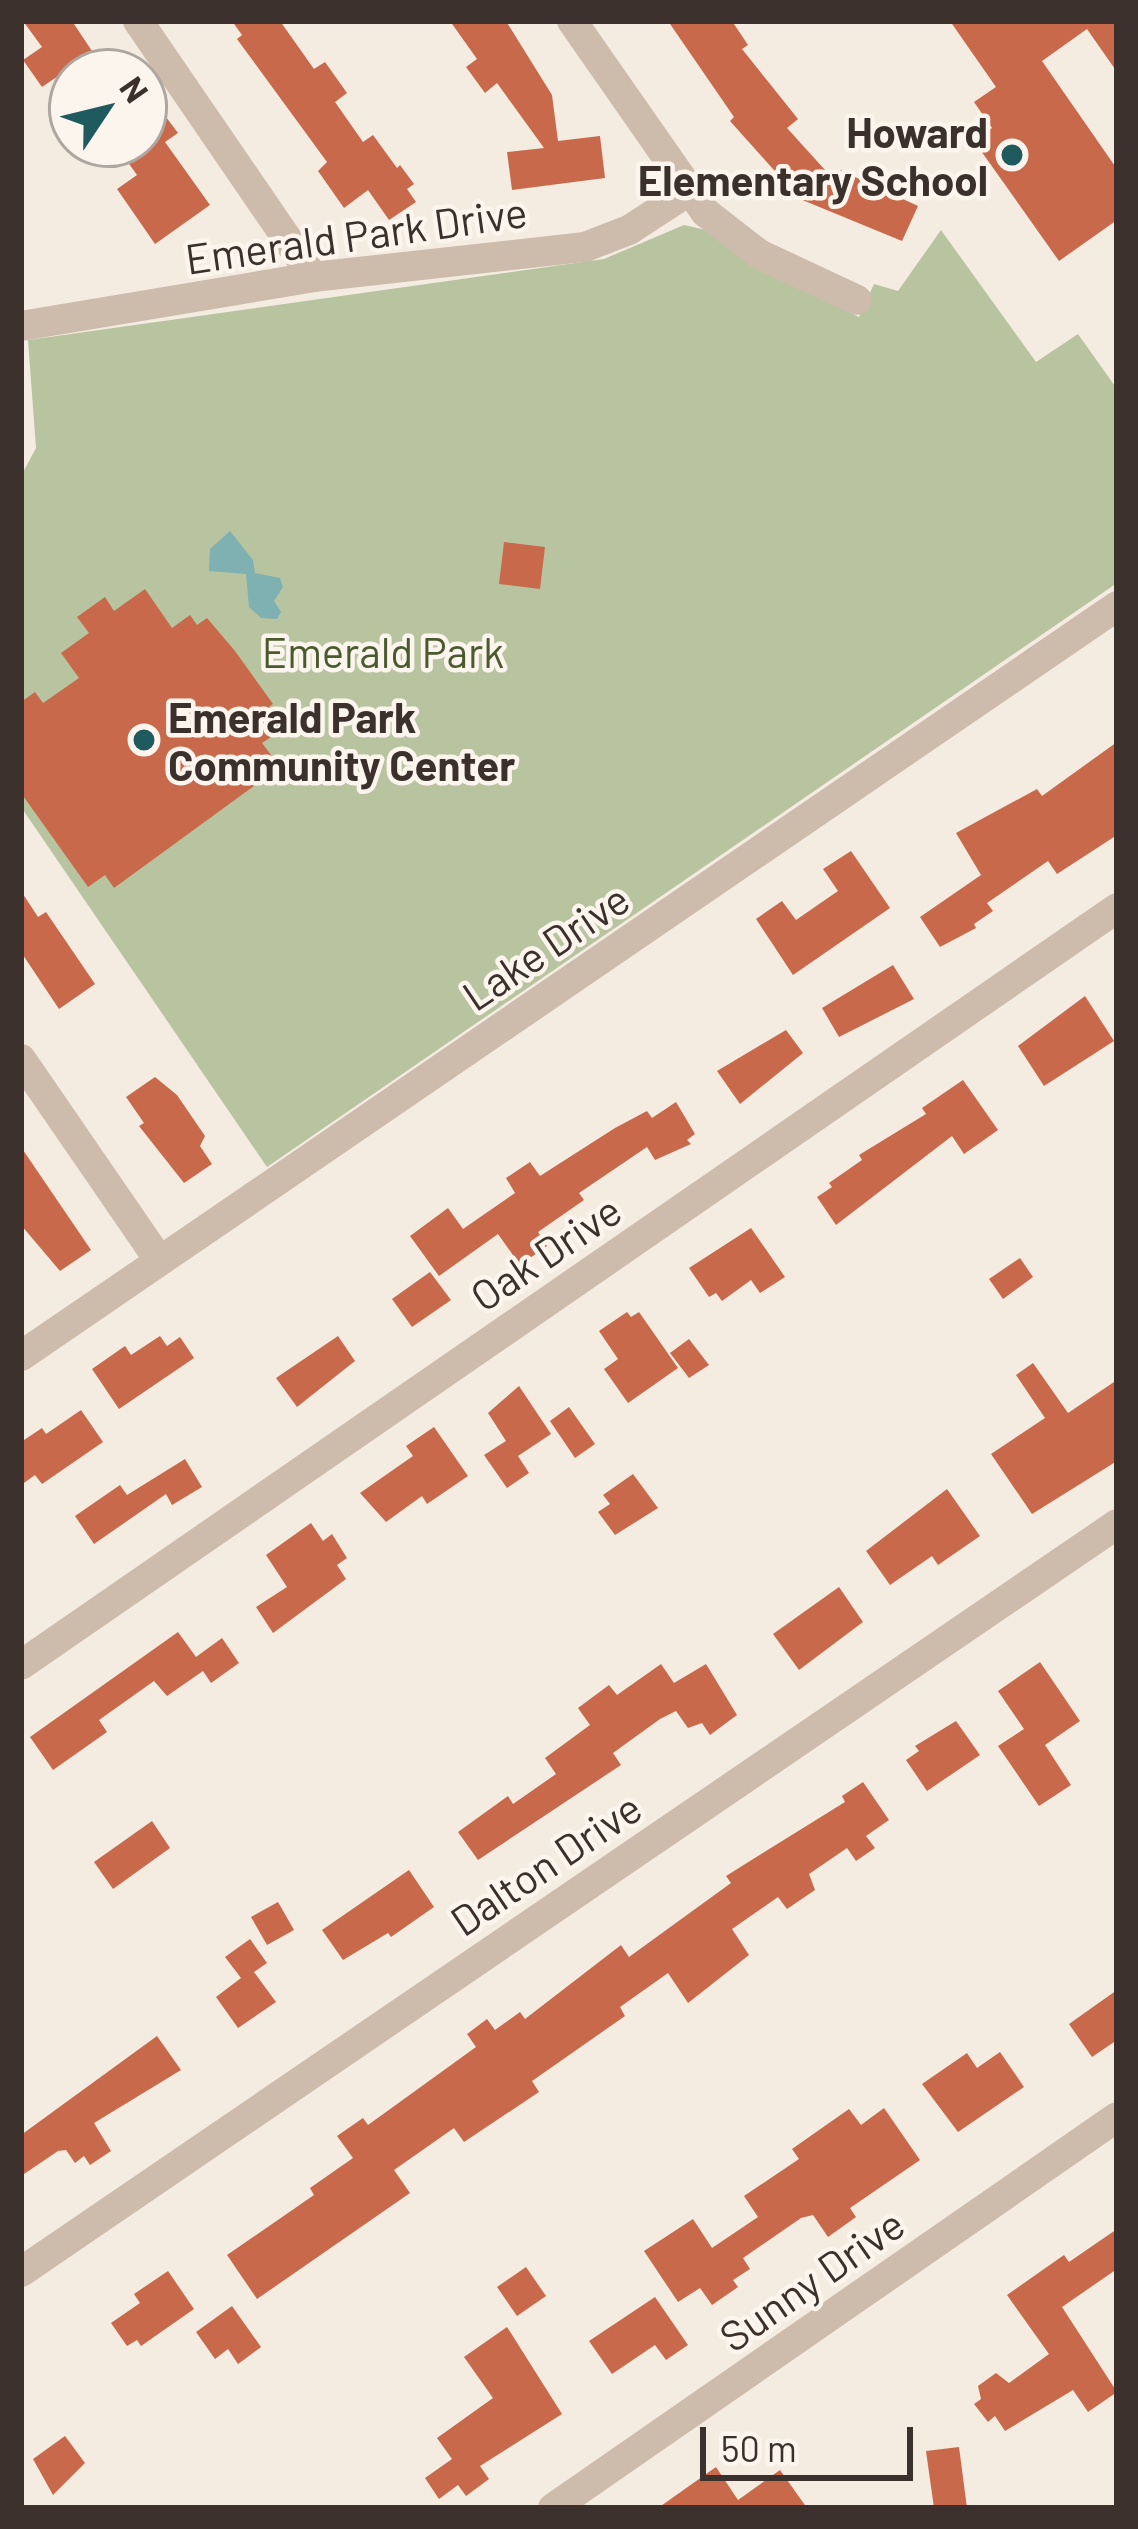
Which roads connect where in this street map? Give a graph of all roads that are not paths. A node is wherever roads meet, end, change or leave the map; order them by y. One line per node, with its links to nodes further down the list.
1 (138, 21): 4 (street)
2 (572, 21): 3 (street)
3 (689, 190): 4 (street, Emerald Park Drive); 5 (street)
4 (313, 278): 6 (street, Emerald Park Drive)
5 (857, 300)
6 (21, 326)
7 (1117, 606): 10 (street, Lake Drive)
8 (1117, 908): 13 (street, Oak Drive)
9 (21, 1059): 10 (street)
10 (160, 1262): 11 (street, Lake Drive)
11 (21, 1356)
12 (1117, 1524): 15 (street, Dalton Drive)
13 (21, 1665)
14 (1117, 2117): 16 (street, Sunny Drive)
15 (21, 2272)
16 (554, 2508)

